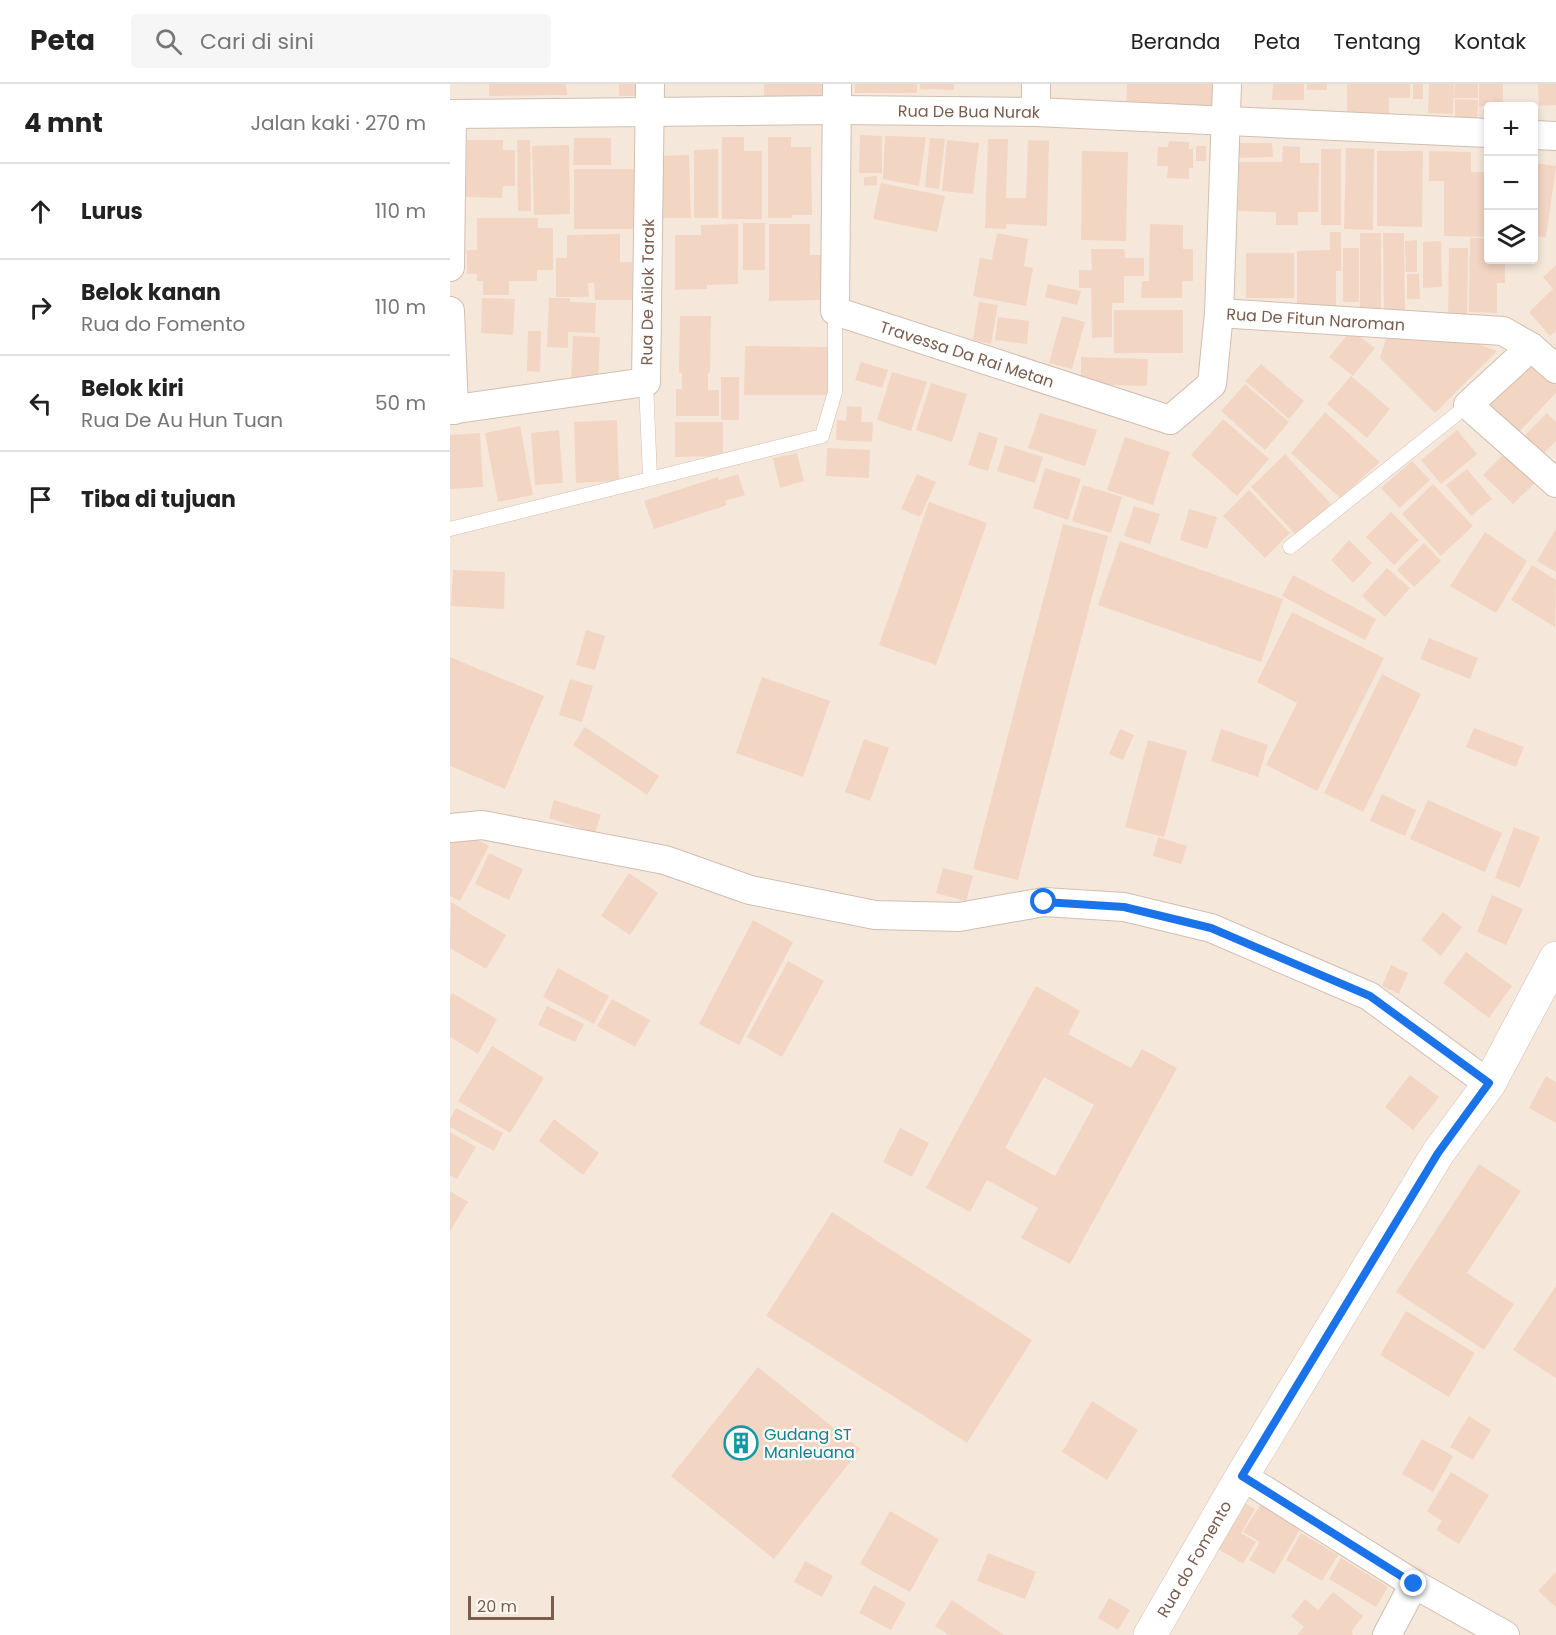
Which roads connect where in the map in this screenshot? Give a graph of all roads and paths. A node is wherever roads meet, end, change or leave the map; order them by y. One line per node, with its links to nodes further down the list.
1 (1227, 84): 6 (street, Rua De Fitun Naroman)
2 (837, 97): 3 (street, Rua De Bua Nurak); 4 (street, Rua De Bua Nurak); 12 (street)
3 (650, 98): 5 (street, Rua De Bua Nurak); 16 (street, Rua De Ailok Tarak)
4 (1036, 98): 6 (street, Rua De Bua Nurak)
5 (451, 114): 10 (street)
6 (1226, 121): 7 (street, Rua De Bua Nurak); 13 (street, Rua De Fitun Naroman)
7 (1484, 133)
8 (1538, 135): 9 (street)
9 (1556, 136)
10 (450, 267)
11 (450, 311): 18 (street)
12 (835, 311): 13 (street, Travessa Da Rai Metan); 19 (lane)
13 (1219, 313): 14 (street, Rua De Fitun Naroman)
14 (1531, 346): 15 (street, Rua De Fitun Naroman); 17 (street)
15 (1556, 369)
16 (646, 382): 18 (street, Rua De Ailok Tarak); 19 (lane)
17 (1468, 405): 20 (street); 22 (lane)
18 (452, 410)
19 (650, 478): 21 (lane)
20 (1556, 483)
21 (450, 530)
22 (1290, 547)
23 (450, 828): 25 (street)
24 (1556, 958): 25 (street, Rua do Fomento)
25 (1489, 1083): 26 (street, Rua do Fomento)
26 (1242, 1476): 27 (street); 28 (street, Rua do Fomento)
27 (1414, 1584): 29 (street); 30 (street)
28 (1150, 1635)
29 (1387, 1635)
30 (1505, 1635)

